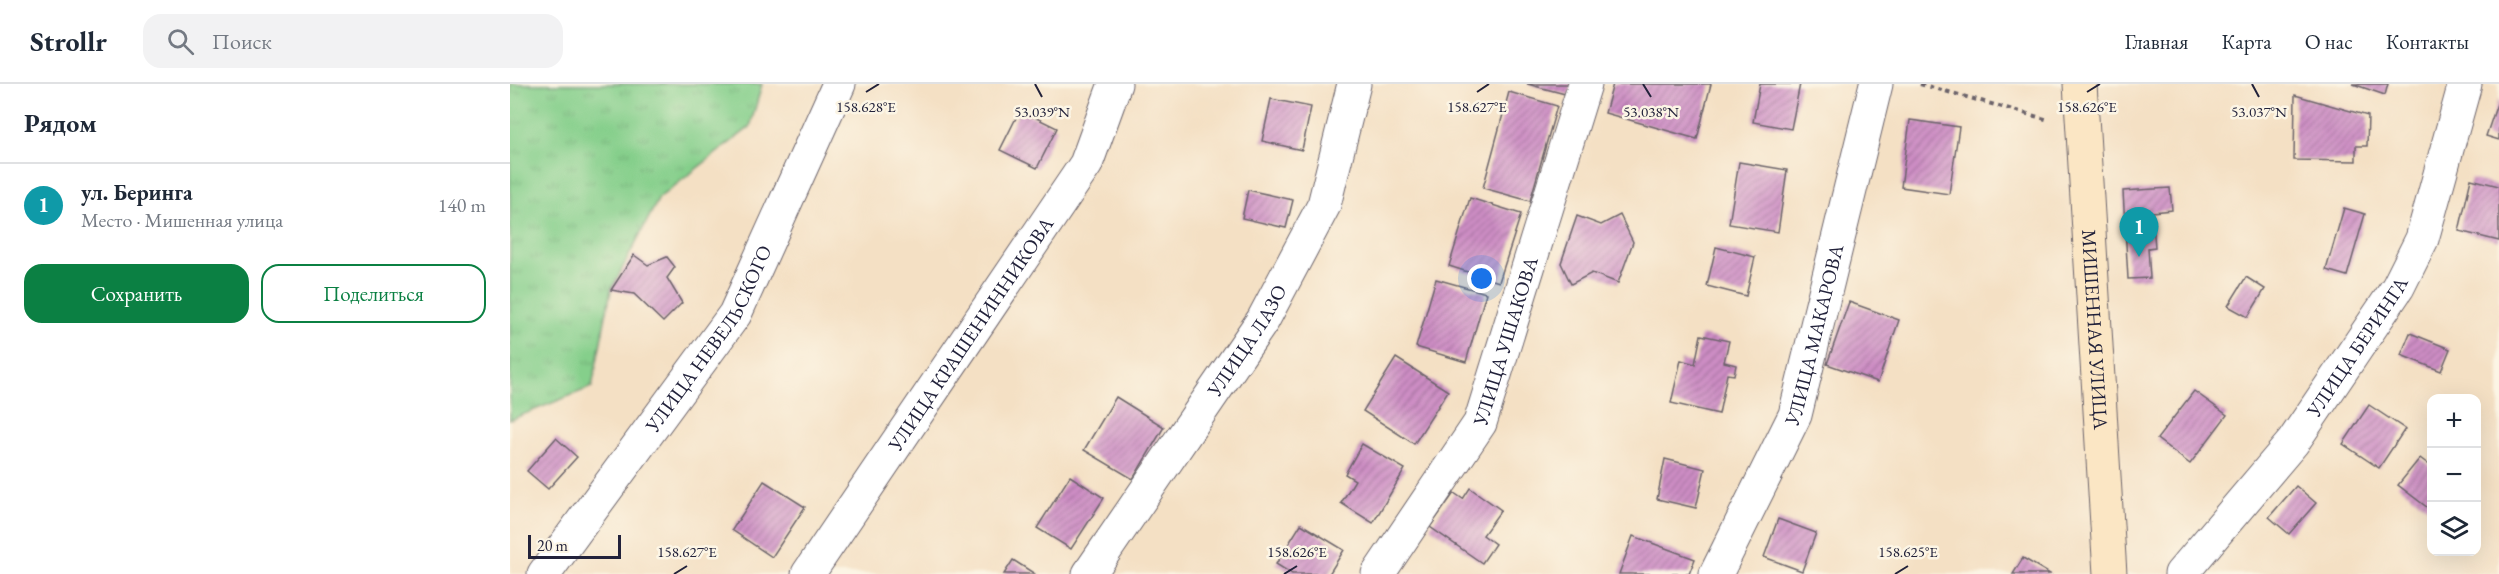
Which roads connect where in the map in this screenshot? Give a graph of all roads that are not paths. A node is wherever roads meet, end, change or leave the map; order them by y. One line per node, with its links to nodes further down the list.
1 (840, 84): 8 (street, УЛИЦА НЕВЕЛЬСКОГО)
2 (1115, 84): 9 (street, УЛИЦА КРАШЕНИННИКОВА)
3 (1354, 84): 10 (street, УЛИЦА ЛАЗО)
4 (1585, 84): 11 (street, УЛИЦА УШАКОВА)
5 (1876, 84): 12 (street, УЛИЦА МАКАРОВА)
6 (2080, 84): 13 (main road, МИШЕННАЯ УЛИЦА)
7 (2465, 84): 14 (street, УЛИЦА БЕРИНГА)
8 (544, 574)
9 (808, 574)
10 (1089, 574)
11 (1378, 574)
12 (1716, 574)
13 (2110, 574)
14 (2181, 574)

